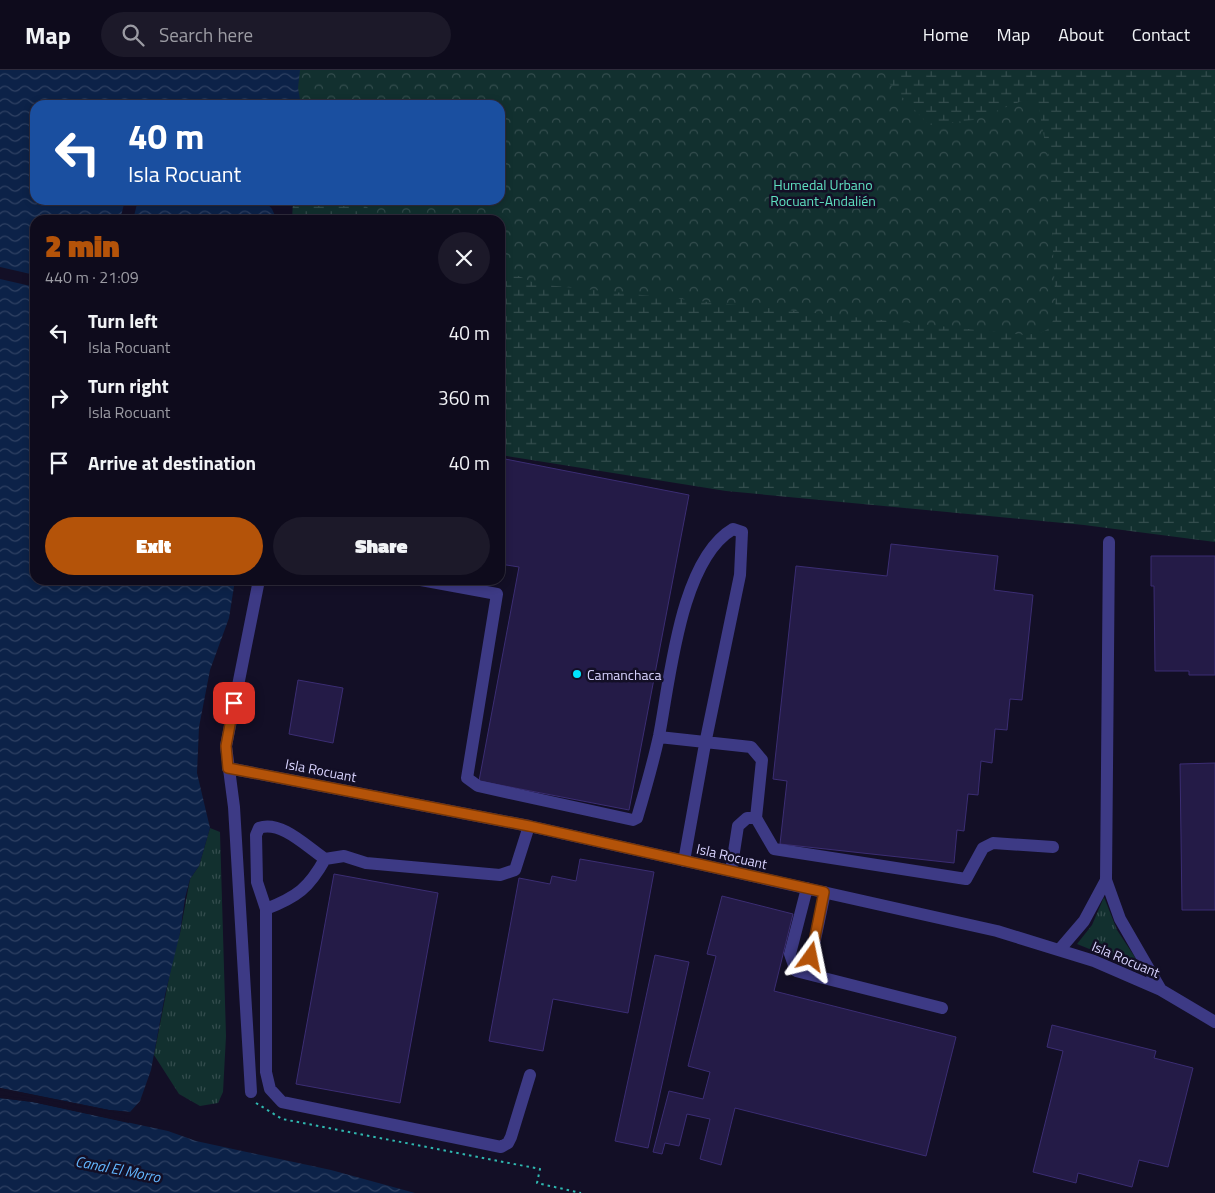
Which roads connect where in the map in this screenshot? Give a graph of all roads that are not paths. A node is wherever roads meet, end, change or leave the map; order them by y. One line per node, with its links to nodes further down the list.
1 (1109, 542): 13 (street)
2 (258, 585): 6 (street)
3 (448, 585): 4 (street)
4 (659, 737): 5 (street); 5 (street)
5 (705, 744): 7 (street); 11 (street)
6 (228, 768): 8 (street, Isla Rocuant); 23 (street)
7 (756, 818): 9 (street); 12 (street)
8 (529, 826): 10 (street); 11 (street, Isla Rocuant)
9 (1053, 847)
10 (326, 859): 16 (street); 16 (street)
11 (684, 861): 12 (street, Isla Rocuant)
12 (731, 871): 14 (street, Isla Rocuant)
13 (1106, 880): 17 (street); 19 (street)
14 (806, 888): 15 (street, Isla Rocuant); 18 (street)
15 (824, 892): 17 (street, Isla Rocuant); 18 (street)
16 (266, 909): 22 (street)
17 (1060, 948): 19 (street, Isla Rocuant)
18 (808, 973): 20 (street)
19 (1161, 990): 21 (street, Isla Rocuant)
20 (942, 1008)
21 (1215, 1022)
22 (530, 1075)
23 (251, 1092)

